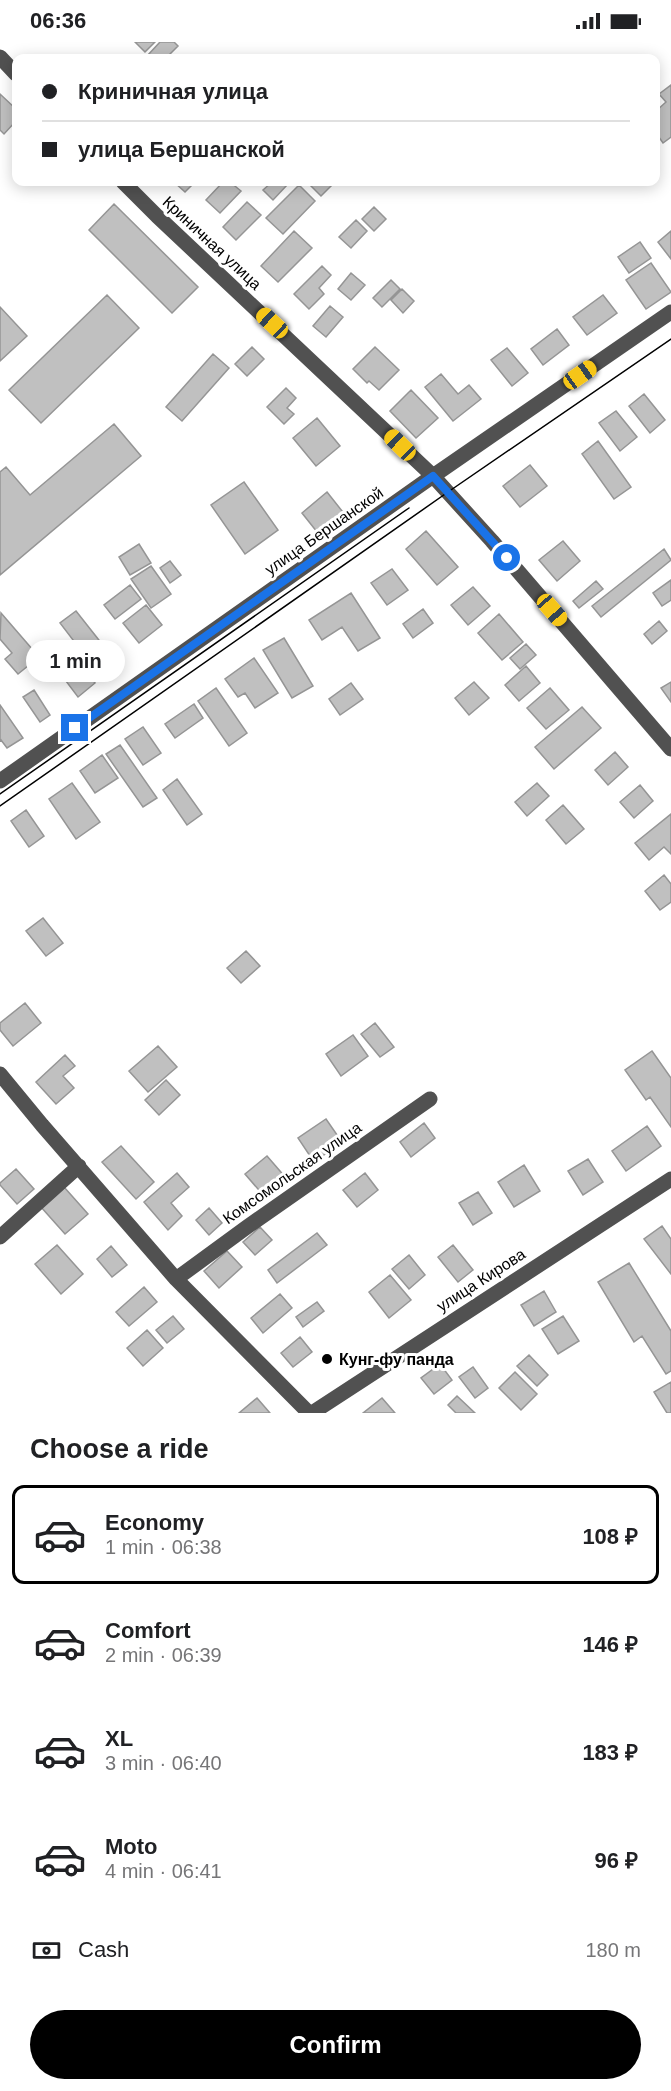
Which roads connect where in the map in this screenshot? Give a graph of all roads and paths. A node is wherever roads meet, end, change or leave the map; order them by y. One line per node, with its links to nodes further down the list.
1 (0, 57): 2 (street)
2 (12, 70)
3 (127, 186): 5 (street, Криничная улица)
4 (671, 312): 5 (street, улица Бершанской)
5 (433, 476): 6 (street, Криничная улица); 7 (street, улица Бершанской)
6 (671, 749)
7 (0, 781)
8 (0, 1074): 10 (street)
9 (430, 1099): 13 (street, Комсомольская улица)
10 (79, 1166): 12 (street); 13 (street)
11 (671, 1179): 14 (street, улица Кирова)
12 (0, 1237)
13 (176, 1279): 14 (street)
14 (311, 1413)

